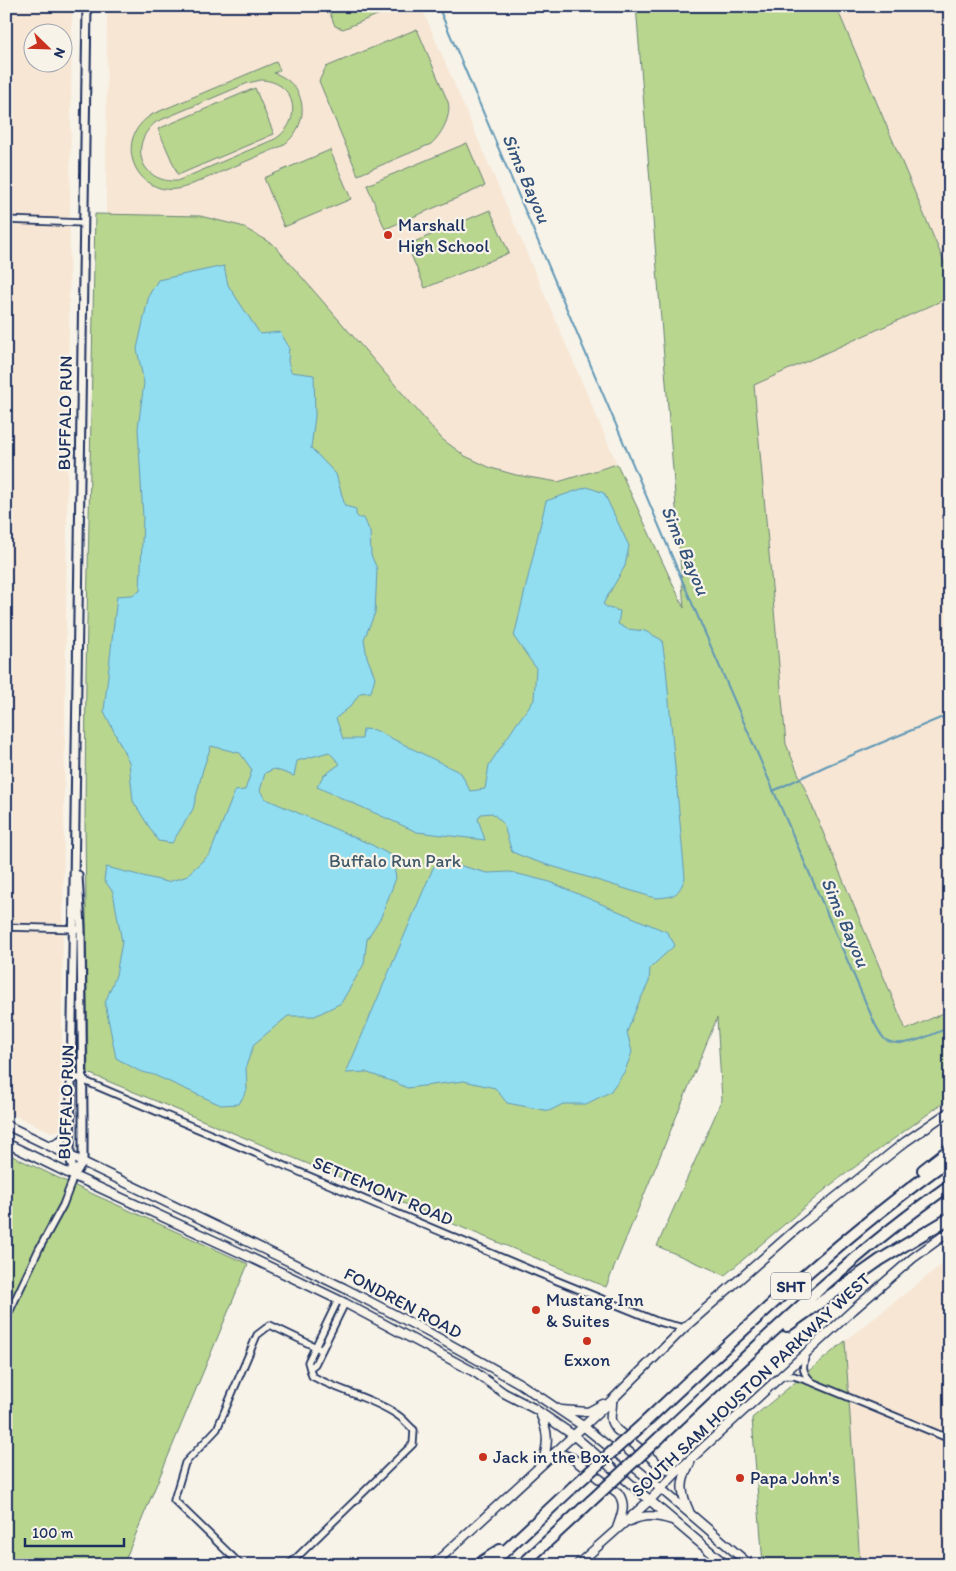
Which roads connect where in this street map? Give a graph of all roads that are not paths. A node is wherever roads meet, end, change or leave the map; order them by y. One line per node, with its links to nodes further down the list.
1 (86, 6): 3 (street, BUFFALO RUN)
2 (6, 220): 3 (street)
3 (83, 223): 4 (street, BUFFALO RUN)
4 (75, 819): 6 (street, BUFFALO RUN); 7 (street, BUFFALO RUN)
5 (6, 927): 7 (street)
6 (81, 928): 7 (street); 9 (street, BUFFALO RUN)
7 (73, 929): 8 (street, BUFFALO RUN)
8 (72, 1076): 9 (street, SETTEMONT ROAD); 11 (street, BUFFALO RUN)
9 (84, 1081): 18 (street, BUFFALO RUN); 31 (street, SETTEMONT ROAD)
10 (950, 1111): 31 (main road)
11 (71, 1115): 14 (main road); 16 (street, BUFFALO RUN)
12 (6, 1125): 14 (main road, FONDREN ROAD)
13 (6, 1143): 19 (main road, FONDREN ROAD)
14 (50, 1145): 16 (main road, FONDREN ROAD)
15 (950, 1149): 26 (highway)
16 (70, 1155): 18 (main road, FONDREN ROAD); 19 (street, BUFFALO RUN)
17 (950, 1159): 26 (highway, SHT)
18 (83, 1161): 19 (street, BUFFALO RUN); 21 (main road, FONDREN ROAD)
19 (74, 1176): 22 (main road, FONDREN ROAD); 30 (street)
20 (950, 1185): 35 (highway, SHT)
21 (158, 1197): 22 (main road); 25 (main road, FONDREN ROAD)
22 (151, 1212): 27 (main road, FONDREN ROAD)
23 (950, 1218): 35 (highway)
24 (950, 1231): 34 (main road, SOUTH SAM HOUSTON PARKWAY WEST)
25 (247, 1240): 27 (main road); 28 (main road, FONDREN ROAD)
26 (840, 1244): 56 (highway, SHT, bridge)
27 (241, 1253): 29 (main road, FONDREN ROAD)
28 (348, 1290): 29 (main road); 36 (main road, FONDREN ROAD)
29 (341, 1302): 32 (street); 33 (street); 38 (main road, FONDREN ROAD)
30 (6, 1319)
31 (684, 1328): 41 (main road)
32 (315, 1346): 33 (street); 37 (street); 57 (street)
33 (322, 1350): 37 (street)
34 (806, 1354): 39 (main road, SOUTH SAM HOUSTON PARKWAY WEST); 40 (street)
35 (744, 1358): 62 (highway, SHT, bridge)
36 (482, 1362): 38 (main road); 42 (main road, FONDREN ROAD)
37 (310, 1368): 58 (street)
38 (476, 1373): 43 (main road, FONDREN ROAD)
39 (782, 1376): 40 (street); 48 (main road, SOUTH SAM HOUSTON PARKWAY WEST)
40 (814, 1383): 46 (street)
41 (612, 1400): 42 (main road); 44 (main road); 50 (main road)
42 (560, 1410): 44 (main road, FONDREN ROAD)
43 (540, 1413): 45 (main road, FONDREN ROAD); 49 (main road)
44 (583, 1426): 45 (main road); 51 (main road, FONDREN ROAD)
45 (573, 1435): 47 (main road); 52 (main road, FONDREN ROAD)
46 (950, 1439)
47 (551, 1455): 49 (main road); 55 (main road)
48 (693, 1457): 50 (main road, SOUTH SAM HOUSTON PARKWAY WEST); 53 (main road)
49 (542, 1463): 59 (main road)
50 (680, 1469): 51 (main road, SOUTH SAM HOUSTON PARKWAY WEST)
51 (660, 1488): 52 (main road, SOUTH SAM HOUSTON PARKWAY WEST); 53 (main road, FONDREN ROAD)
52 (650, 1500): 54 (main road, FONDREN ROAD); 55 (main road, SOUTH SAM HOUSTON PARKWAY WEST)
53 (691, 1515): 65 (main road, FONDREN ROAD)
54 (674, 1520): 55 (main road); 64 (main road, FONDREN ROAD)
55 (617, 1528): 63 (main road, SOUTH SAM HOUSTON PARKWAY WEST)
56 (529, 1529): 60 (highway); 61 (highway, SHT)
57 (241, 1565)
58 (289, 1565)
59 (433, 1565)
60 (477, 1565)
61 (490, 1565)
62 (522, 1565)
63 (577, 1565)
64 (726, 1565)
65 (750, 1565)

